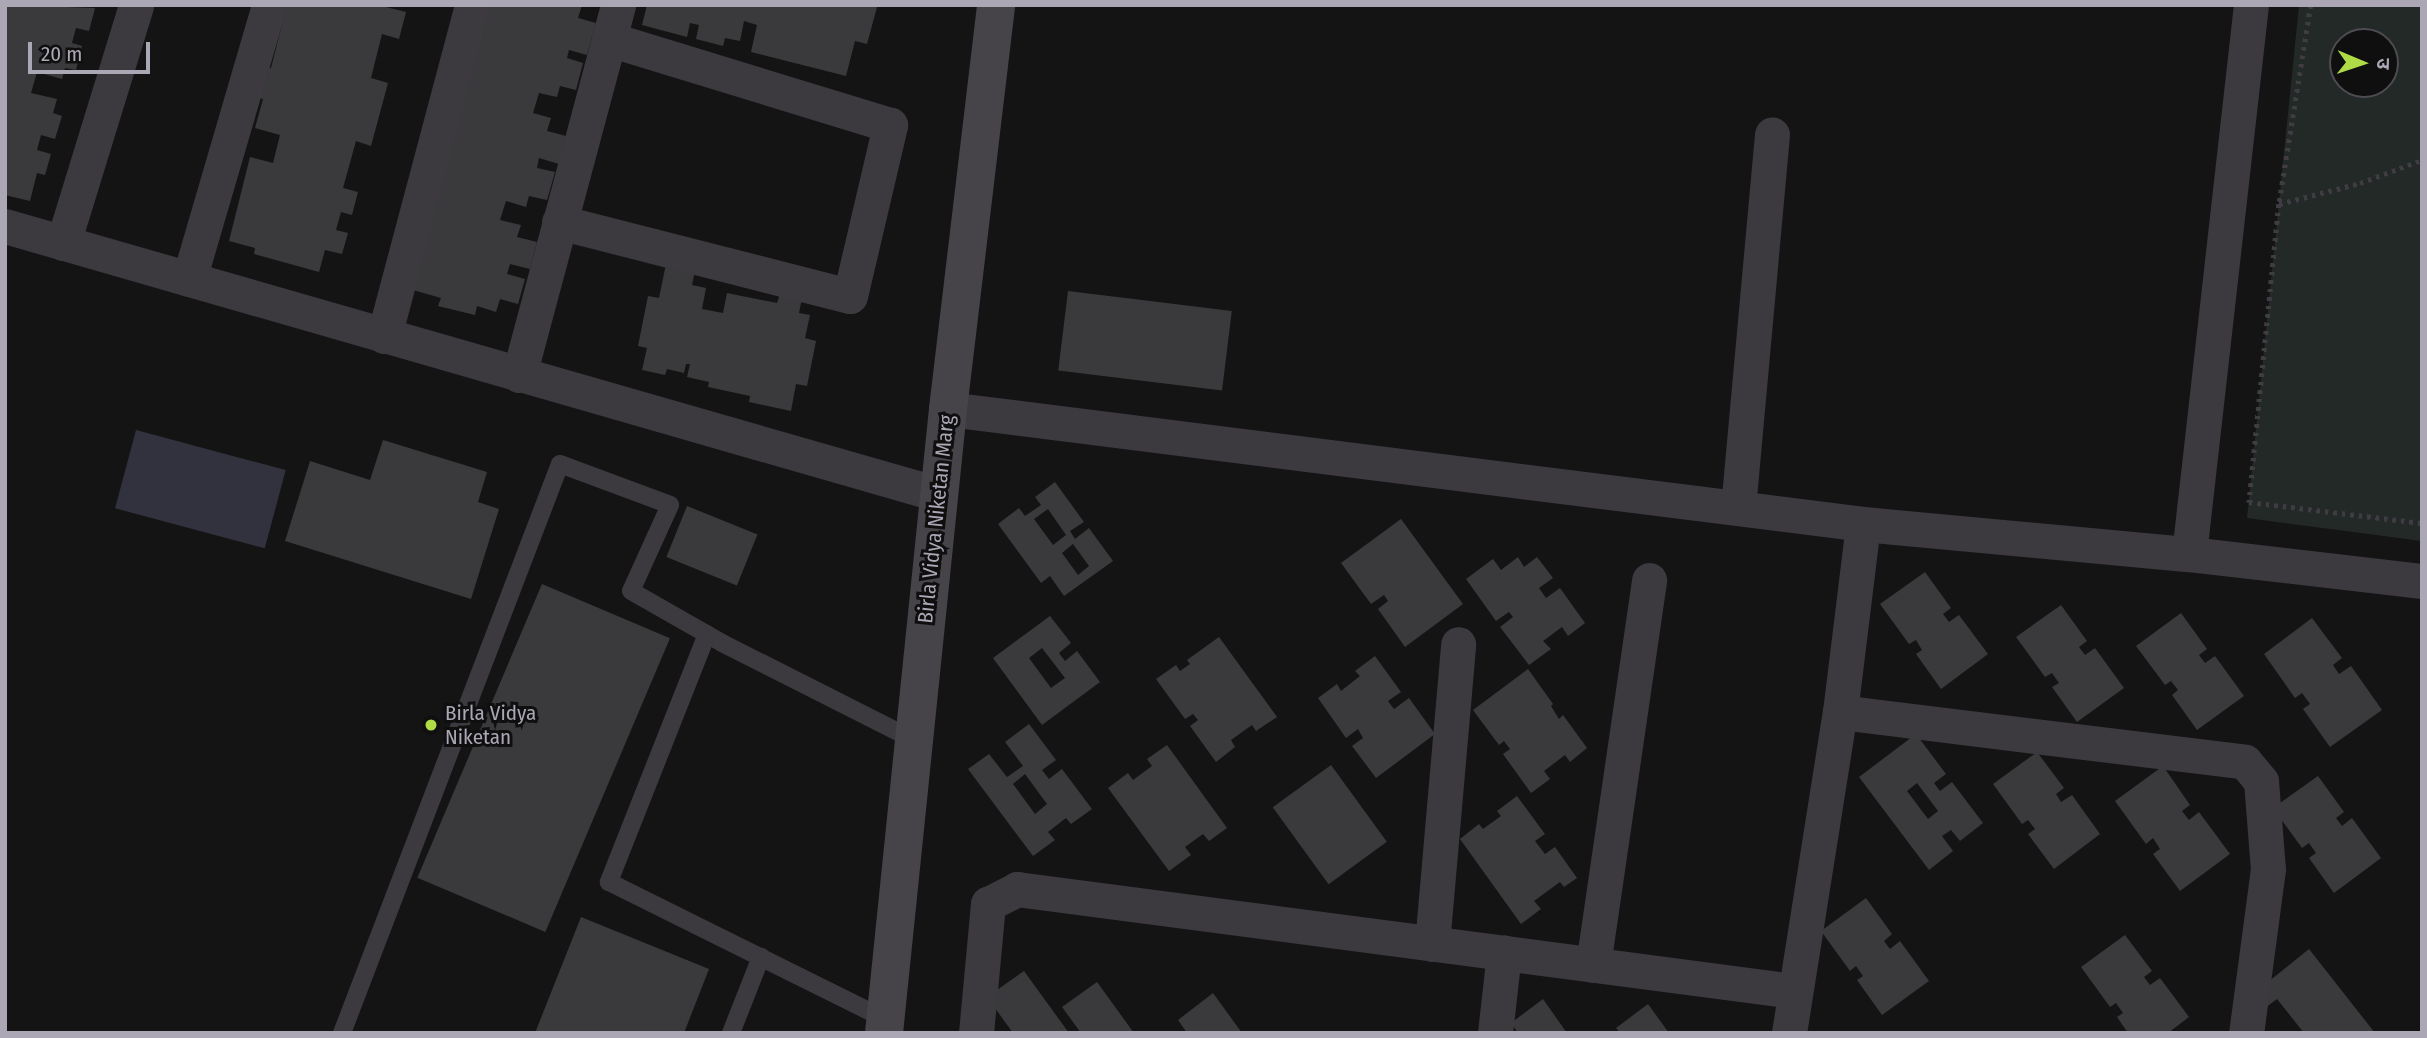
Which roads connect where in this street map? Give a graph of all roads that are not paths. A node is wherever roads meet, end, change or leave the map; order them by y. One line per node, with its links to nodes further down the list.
1 (136, 5): 11 (street)
2 (269, 5): 12 (street)
3 (472, 5): 13 (street)
4 (618, 5): 7 (street)
5 (996, 5): 15 (street, Birla Vidya Niketan Marg)
6 (2251, 5): 19 (street)
7 (608, 39): 9 (street); 9 (street)
8 (1772, 135): 17 (street)
9 (559, 222): 14 (street)
10 (5, 226): 11 (street)
11 (63, 243): 12 (street)
12 (189, 279): 13 (street)
13 (384, 336): 14 (street)
14 (519, 374): 16 (street)
15 (947, 409): 16 (street, Birla Vidya Niketan Marg); 17 (street)
16 (939, 494): 25 (street, Birla Vidya Niketan Marg)
17 (1738, 508): 18 (street)
18 (1863, 524): 19 (street); 24 (street)
19 (2189, 554): 21 (street)
20 (1649, 580): 29 (street)
21 (2422, 581)
22 (707, 634): 25 (lane); 28 (lane); 32 (lane)
23 (1458, 644): 26 (street)
24 (1840, 712): 30 (street); 37 (street)
25 (914, 740): 31 (street, Birla Vidya Niketan Marg)
26 (1432, 944): 27 (street); 34 (street)
27 (1504, 953): 29 (street); 35 (street)
28 (761, 957): 31 (lane); 33 (lane)
29 (1593, 965): 30 (street)
30 (1794, 991): 36 (street)
31 (885, 1026)
32 (342, 1033)
33 (731, 1033)
34 (976, 1033)
35 (1495, 1033)
36 (1790, 1033)
37 (2246, 1033)

